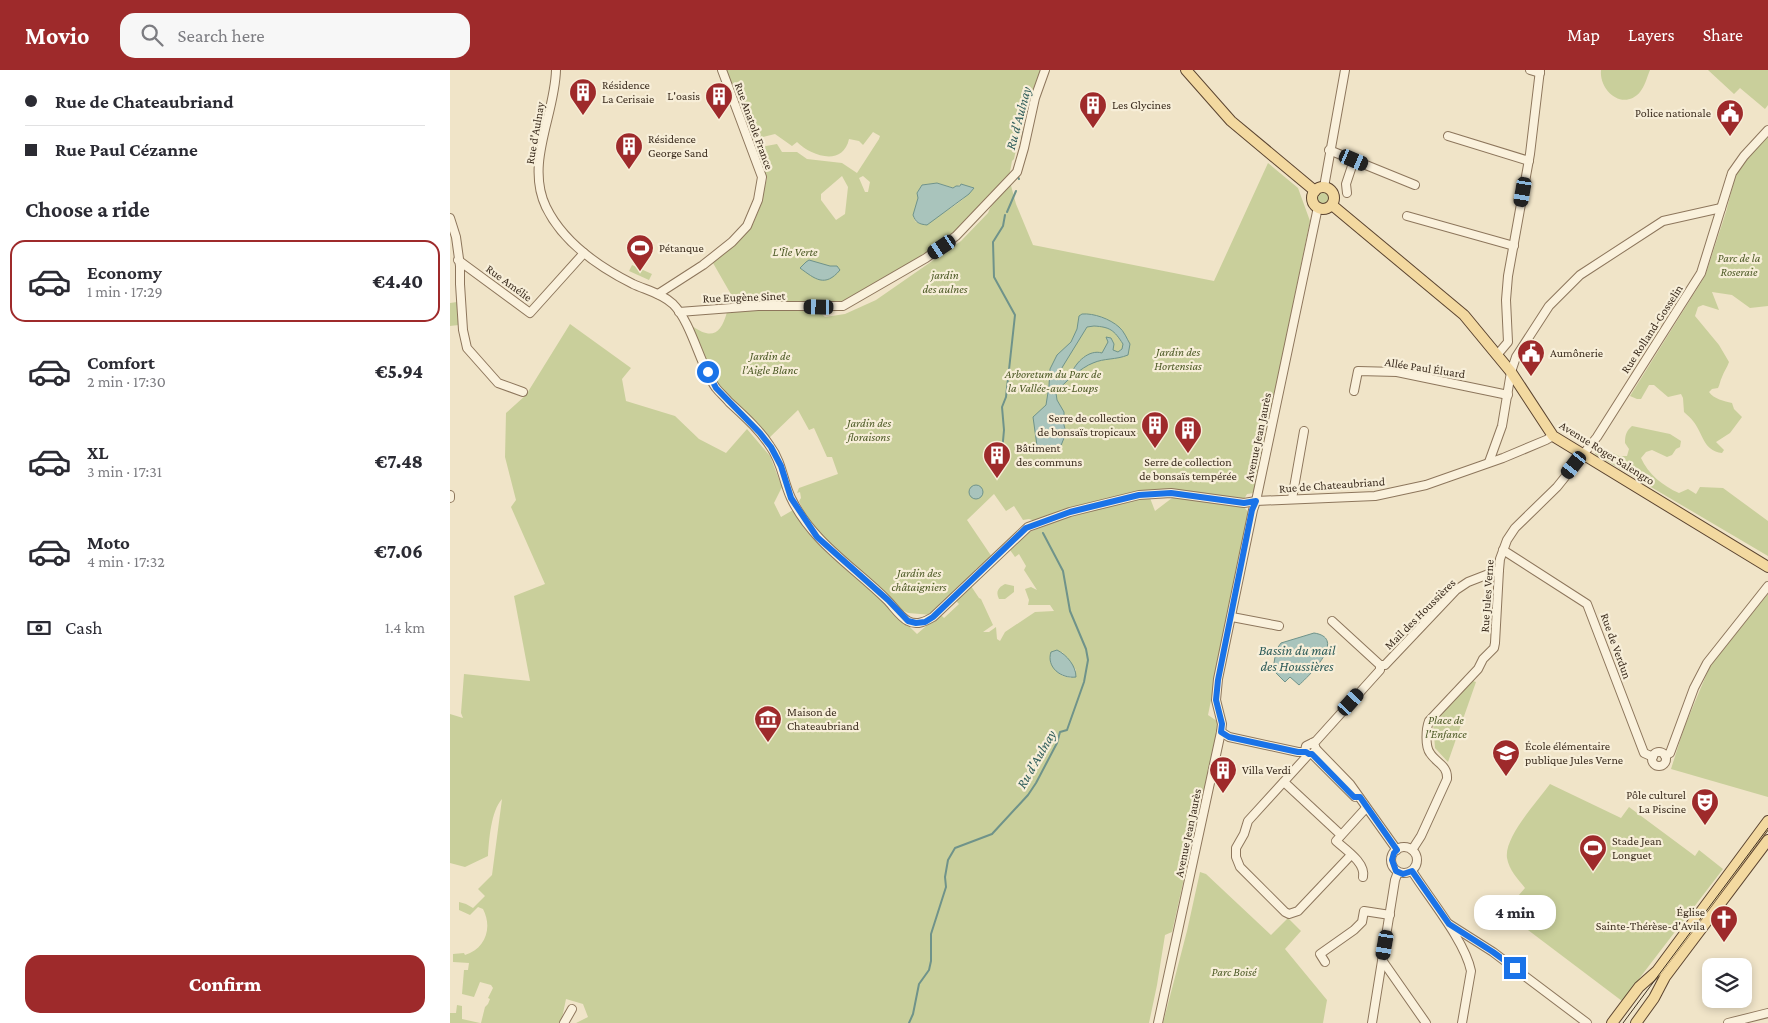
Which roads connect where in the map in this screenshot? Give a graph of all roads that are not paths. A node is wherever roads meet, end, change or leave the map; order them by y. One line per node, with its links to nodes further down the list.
1 (556, 70): 22 (street, Rue d'Aulnay)
2 (722, 70): 24 (street, Rue Anatole France)
3 (1045, 70): 25 (street, Rue Eugène Sinet)
4 (1186, 70): 14 (main road)
5 (1344, 70): 10 (street)
6 (1530, 70): 7 (street)
7 (1540, 72): 12 (street)
8 (1768, 130): 18 (street, Rue Rolland-Gosselin)
9 (1448, 136): 12 (street)
10 (1329, 150): 11 (street); 14 (street)
11 (1354, 160): 13 (street); 15 (street)
12 (1529, 160): 21 (street)
13 (1415, 186)
14 (1319, 189): 16 (main road); 17 (main road)
15 (1347, 193)
16 (1332, 205): 17 (main road); 26 (main road, Avenue Roger Salengro)
17 (1318, 207): 36 (street, Avenue Jean Jaurès)
18 (1721, 208): 27 (street); 33 (street, Rue Rolland-Gosselin)
19 (1407, 216): 21 (street)
20 (450, 218): 23 (street)
21 (1514, 246): 26 (street)
22 (584, 253): 23 (street, Rue Amélie); 24 (street, Rue d'Aulnay)
23 (458, 260): 29 (street)
24 (658, 294): 25 (street, Rue d'Aulnay)
25 (679, 312): 36 (street, Rue de Chateaubriand)
26 (1497, 355): 27 (main road, Avenue Roger Salengro)
27 (1511, 372): 30 (street); 32 (main road, Avenue Roger Salengro)
28 (1354, 391): 30 (street, Allée Paul Éluard)
29 (523, 392)
30 (1508, 396): 34 (street)
31 (1304, 431): 35 (street)
32 (1553, 436): 33 (main road, Avenue Roger Salengro); 34 (street, Rue de Chateaubriand)
33 (1583, 454): 37 (street, Rue Jules Verne); 38 (main road, Avenue Roger Salengro)
34 (1489, 462): 35 (street, Rue de Chateaubriand)
35 (1292, 499): 36 (street, Rue de Chateaubriand)
36 (1256, 501): 41 (street, Avenue Jean Jaurès)
37 (1503, 550): 39 (street, Rue Jules Verne); 40 (street, Rue de Verdun)
38 (1768, 567)
39 (1499, 570): 44 (street, Mail des Houssières); 53 (street, Rue Jules Verne)
40 (1768, 586)
41 (1232, 617): 43 (street); 45 (street, Avenue Jean Jaurès)
42 (1332, 621): 44 (street)
43 (1279, 626)
44 (1382, 667): 46 (street, Mail des Houssières)
45 (1221, 732): 46 (street); 65 (street, Avenue Jean Jaurès)
46 (1312, 748): 47 (street, Mail des Houssières); 48 (street)
47 (1284, 782): 50 (street); 54 (street, Mail des Houssières)
48 (1366, 808): 50 (street); 52 (street)
49 (1768, 822): 70 (main road)
50 (1341, 835): 54 (street)
51 (1768, 840): 71 (main road)
52 (1397, 850): 53 (street); 56 (street)
53 (1412, 850): 55 (street)
54 (1351, 855): 57 (street)
55 (1412, 871): 56 (street); 59 (street)
56 (1398, 872): 58 (street)
57 (1363, 878)
58 (1390, 915): 60 (street); 61 (street)
59 (1449, 924): 68 (street); 69 (street)
60 (1382, 960): 66 (street); 67 (street)
61 (1325, 962)
62 (572, 1009): 64 (street)
63 (1768, 1013): 72 (street)
64 (564, 1023)
65 (1158, 1023)
66 (1372, 1023)
67 (1426, 1023)
68 (1462, 1023)
69 (1587, 1023)
70 (1612, 1023)
71 (1636, 1023)
72 (1728, 1023)

